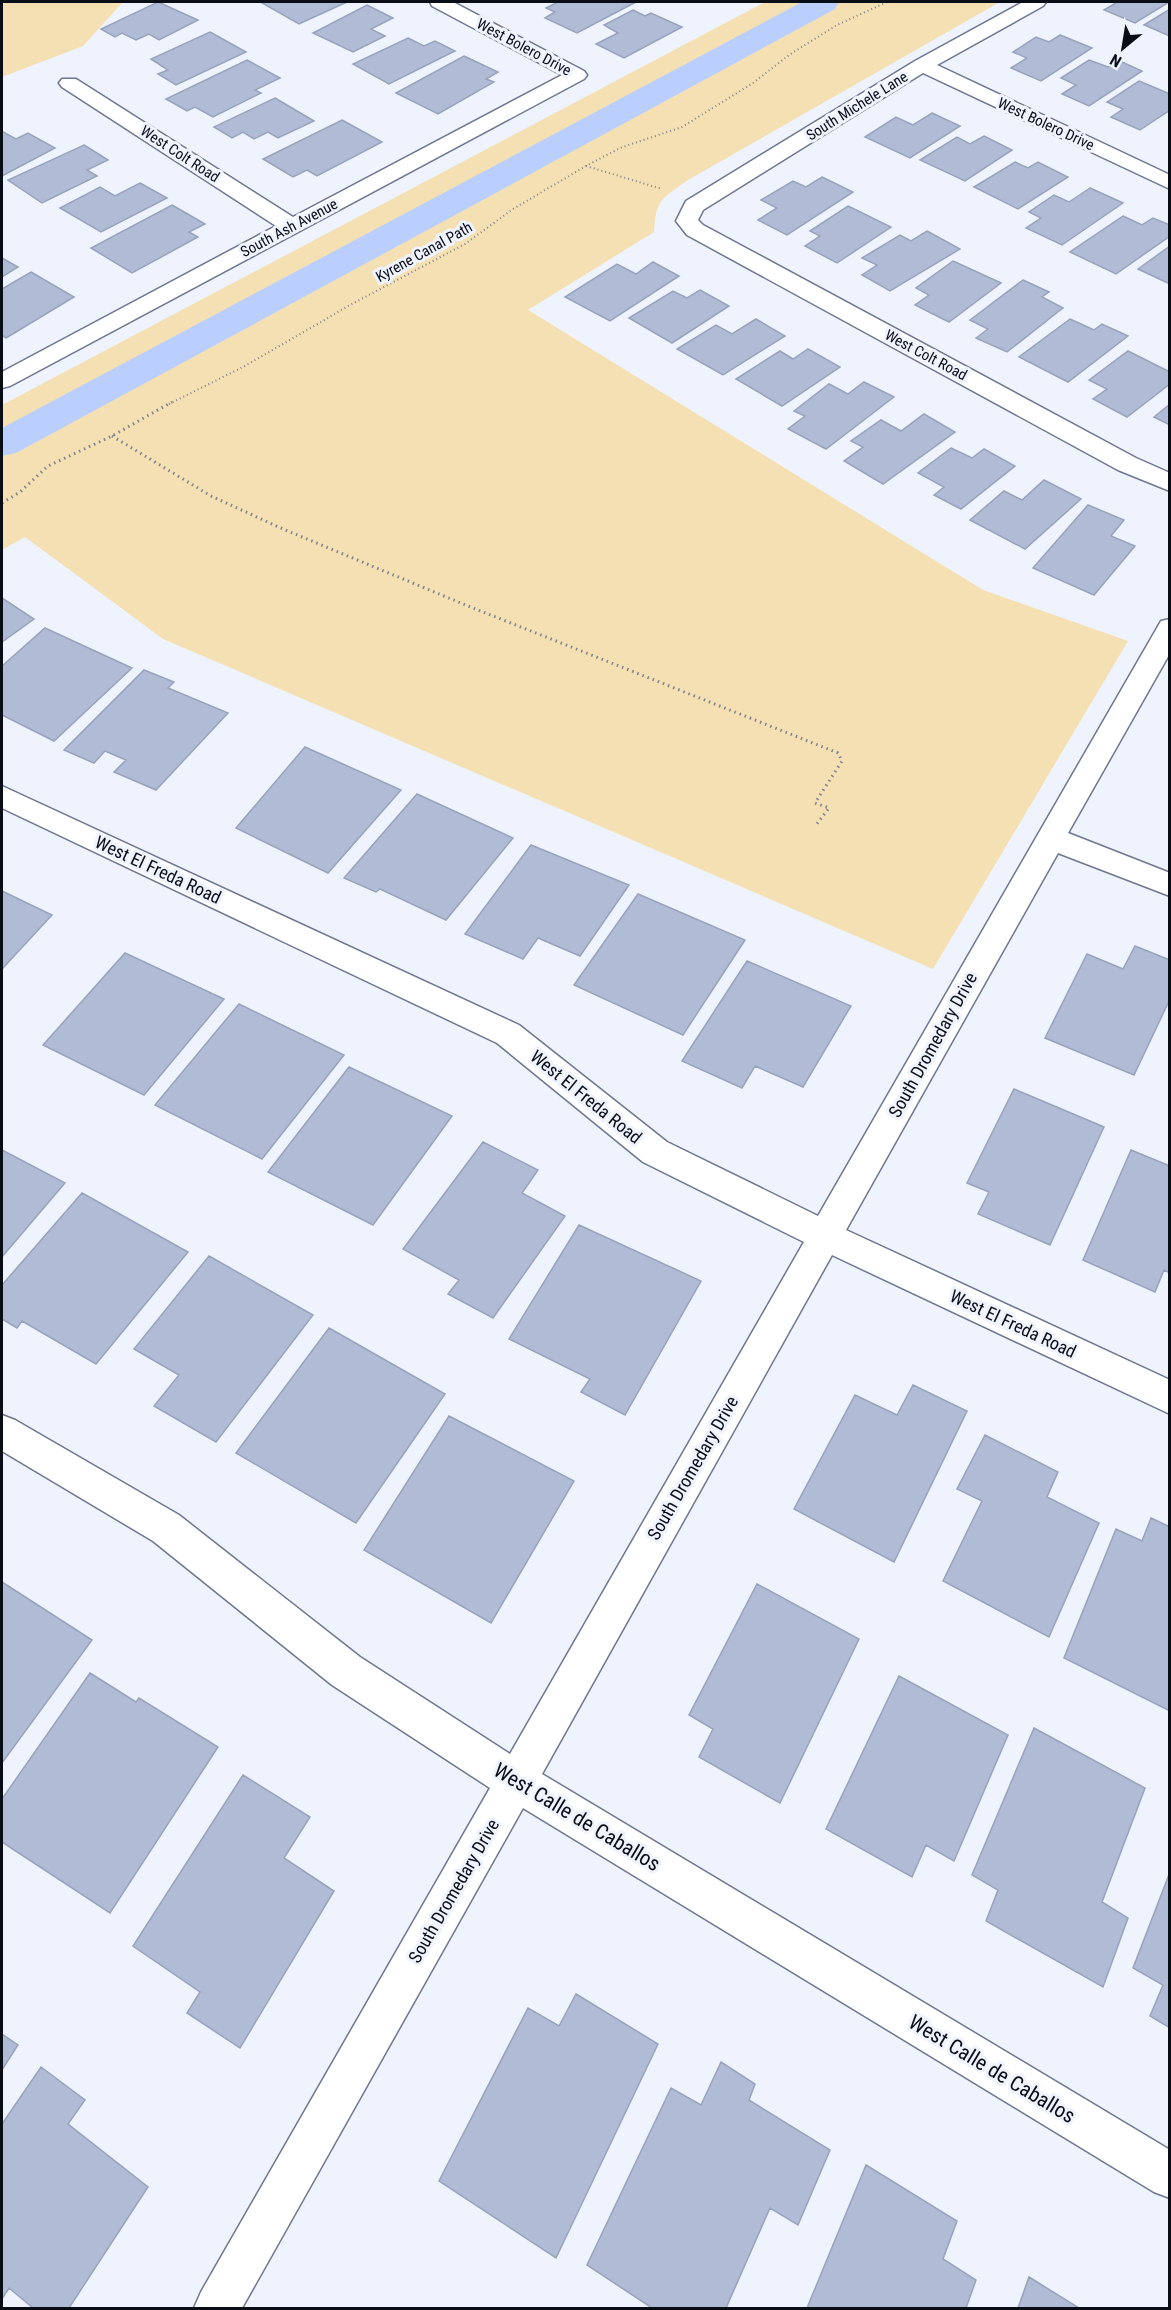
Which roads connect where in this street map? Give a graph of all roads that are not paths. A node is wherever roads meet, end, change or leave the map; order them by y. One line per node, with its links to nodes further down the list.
1 (439, 2): 4 (street, West Bolero Drive)
2 (1036, 2): 3 (street, South Michele Lane)
3 (922, 65): 6 (street, West Bolero Drive); 7 (street, South Michele Lane)
4 (577, 75): 8 (street, South Ash Avenue)
5 (69, 83): 8 (street, West Colt Road)
6 (1170, 183)
7 (687, 221): 10 (street, West Colt Road)
8 (291, 226): 9 (street, South Ash Avenue)
9 (2, 381)
10 (1170, 483)
11 (1170, 628): 13 (street, South Dromedary Drive)
12 (2, 796): 15 (street, West El Freda Road)
13 (1050, 837): 14 (street); 15 (street, South Dromedary Drive)
14 (1170, 885)
15 (825, 1236): 16 (street, West El Freda Road); 18 (street, South Dromedary Drive)
16 (1170, 1398)
17 (2, 1432): 18 (street, West Calle de Caballos)
18 (516, 1781): 19 (street, West Calle de Caballos); 20 (street, South Dromedary Drive)
19 (1170, 2176)
20 (218, 2308)

